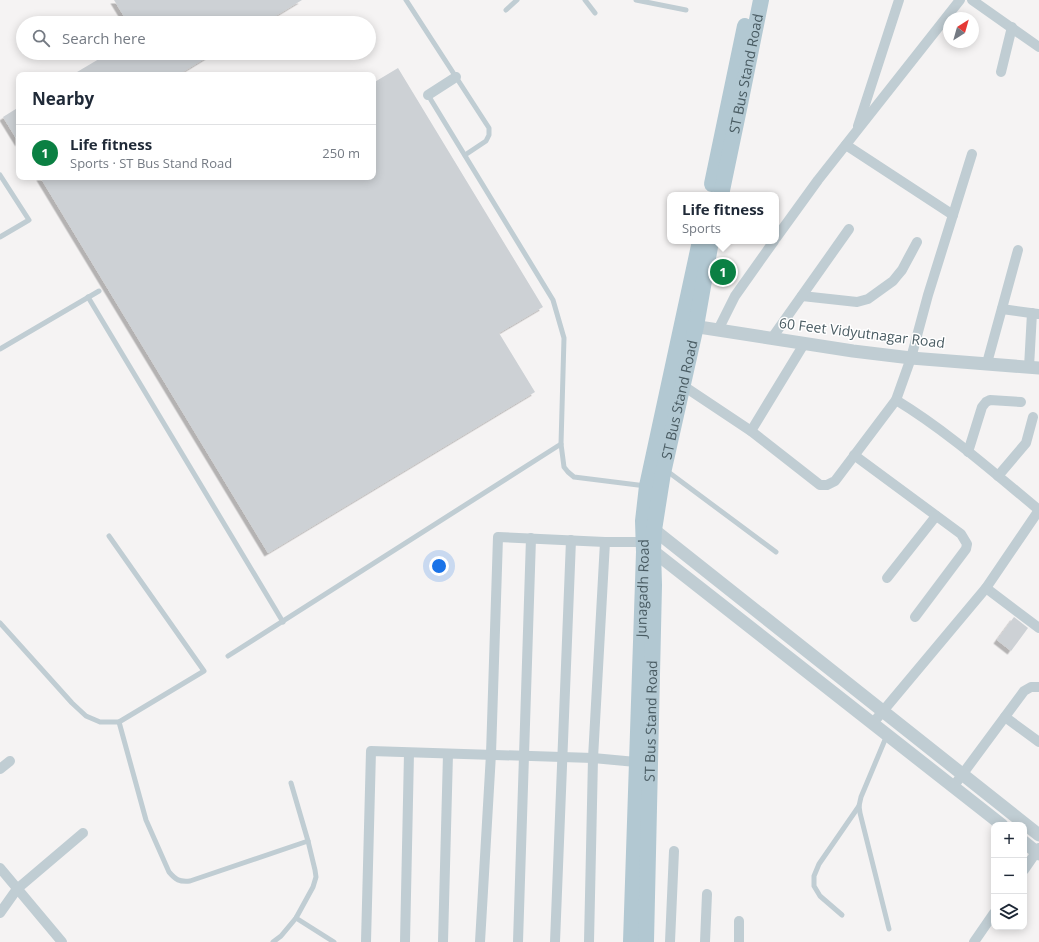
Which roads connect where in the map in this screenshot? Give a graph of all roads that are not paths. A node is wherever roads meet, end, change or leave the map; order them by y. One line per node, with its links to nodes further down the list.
1 (406, 0): 16 (lane)
2 (517, 0): 10 (lane)
3 (586, 0): 12 (lane)
4 (636, 0): 11 (lane)
5 (750, 0): 23 (main road)
6 (761, 0): 24 (main road, ST Bus Stand Road)
7 (899, 0): 18 (street)
8 (960, 0): 18 (street)
9 (972, 0): 13 (street)
10 (506, 10)
11 (686, 10)
12 (596, 13)
13 (1012, 28): 14 (street); 15 (street)
14 (1039, 47)
15 (1001, 72)
16 (456, 77): 17 (street); 21 (lane)
17 (428, 95): 21 (lane)
18 (855, 134): 19 (street)
19 (846, 145): 25 (street); 27 (street)
20 (972, 154): 25 (street)
21 (465, 155): 53 (lane)
22 (0, 175): 28 (lane)
23 (710, 192)
24 (721, 192)
25 (953, 215): 44 (street)
26 (849, 229): 35 (street)
27 (779, 234)
28 (0, 237)
29 (917, 242): 35 (street)
30 (700, 244): 39 (main road, Junagadh Road)
31 (710, 244): 39 (main road, ST Bus Stand Road)
32 (772, 244): 40 (street)
33 (1018, 250): 37 (street)
34 (99, 291): 36 (lane)
35 (802, 296): 41 (street)
36 (88, 297): 43 (lane); 71 (lane)
37 (1002, 309): 38 (street); 45 (street)
38 (1036, 314): 46 (street)
39 (689, 325): 40 (street, 60 Feet Vidyutnagar Road); 47 (main road, Junagadh Road); 48 (main road, ST Bus Stand Road)
40 (718, 330): 41 (street, 60 Feet Vidyutnagar Road)
41 (772, 338): 42 (street, 60 Feet Vidyutnagar Road)
42 (804, 344): 44 (street, 60 Feet Vidyutnagar Road); 52 (street)
43 (0, 349)
44 (911, 358): 45 (street, 60 Feet Vidyutnagar Road); 49 (street)
45 (986, 363): 46 (street, 60 Feet Vidyutnagar Road)
46 (1034, 367)
47 (670, 377): 48 (street); 58 (main road, Junagadh Road)
48 (684, 386): 52 (street); 56 (main road, ST Bus Stand Road)
49 (896, 400): 54 (street); 55 (street)
50 (1021, 402): 54 (street)
51 (1033, 417): 57 (street)
52 (751, 431): 55 (street)
53 (561, 444): 58 (lane); 71 (lane)
54 (968, 452): 57 (street)
55 (854, 455): 60 (street)
56 (665, 469): 61 (main road, ST Bus Stand Road); 67 (lane)
57 (998, 476): 59 (street)
58 (647, 486): 61 (main road, Junagadh Road)
59 (1039, 510): 69 (street)
60 (936, 516): 68 (street); 70 (street)
61 (649, 526): 66 (main road, ST Bus Stand Road); 76 (street)
62 (109, 536): 78 (lane)
63 (531, 538): 64 (street); 84 (street); 85 (street)
64 (571, 540): 65 (street); 86 (street)
65 (606, 542): 66 (street); 87 (street)
66 (648, 547): 79 (street); 89 (main road, Junagadh Road); 125 (main road, ST Bus Stand Road)
67 (776, 552)
68 (887, 578)
69 (986, 588): 73 (street); 76 (street)
70 (915, 617)
71 (282, 622): 74 (lane)
72 (0, 623): 78 (lane)
73 (1039, 628)
74 (228, 656)
75 (1039, 688): 77 (street)
76 (883, 710): 79 (street); 91 (street)
77 (1005, 717): 81 (street); 91 (street)
78 (119, 722): 100 (lane)
79 (873, 723): 80 (street)
80 (888, 735): 93 (street); 95 (lane)
81 (1039, 742)
82 (409, 752): 83 (street); 117 (street); 118 (street)
83 (448, 754): 84 (street); 119 (street)
84 (491, 754): 85 (street); 120 (street)
85 (524, 756): 86 (street); 121 (street)
86 (562, 757): 87 (street); 122 (street)
87 (593, 758): 89 (street); 123 (street)
88 (10, 761): 90 (street)
89 (636, 762): 124 (main road, Junagadh Road)
90 (0, 770)
91 (963, 774): 93 (street); 94 (street)
92 (291, 783): 100 (lane)
93 (953, 786): 96 (street)
94 (999, 802): 96 (street); 99 (street)
95 (859, 806): 109 (lane); 113 (lane)
96 (989, 815): 97 (street)
97 (998, 822)
98 (83, 832): 106 (street)
99 (1039, 835)
100 (308, 841): 110 (lane)
101 (1027, 844): 103 (street)
102 (674, 851): 126 (street)
103 (1038, 851): 104 (street)
104 (1027, 866)
105 (0, 868): 106 (street)
106 (17, 888): 108 (street); 114 (street)
107 (707, 894): 127 (street)
108 (0, 913)
109 (842, 915)
110 (296, 918): 115 (lane); 116 (lane)
111 (991, 918): 129 (street)
112 (739, 921): 128 (street)
113 (889, 929)
114 (62, 942)
115 (273, 942)
116 (334, 942)
117 (366, 942)
118 (405, 942)
119 (443, 942)
120 (480, 942)
121 (518, 942)
122 (555, 942)
123 (589, 942)
124 (631, 942)
125 (646, 942)
126 (670, 942)
127 (705, 942)
128 (738, 942)
129 (975, 942)

